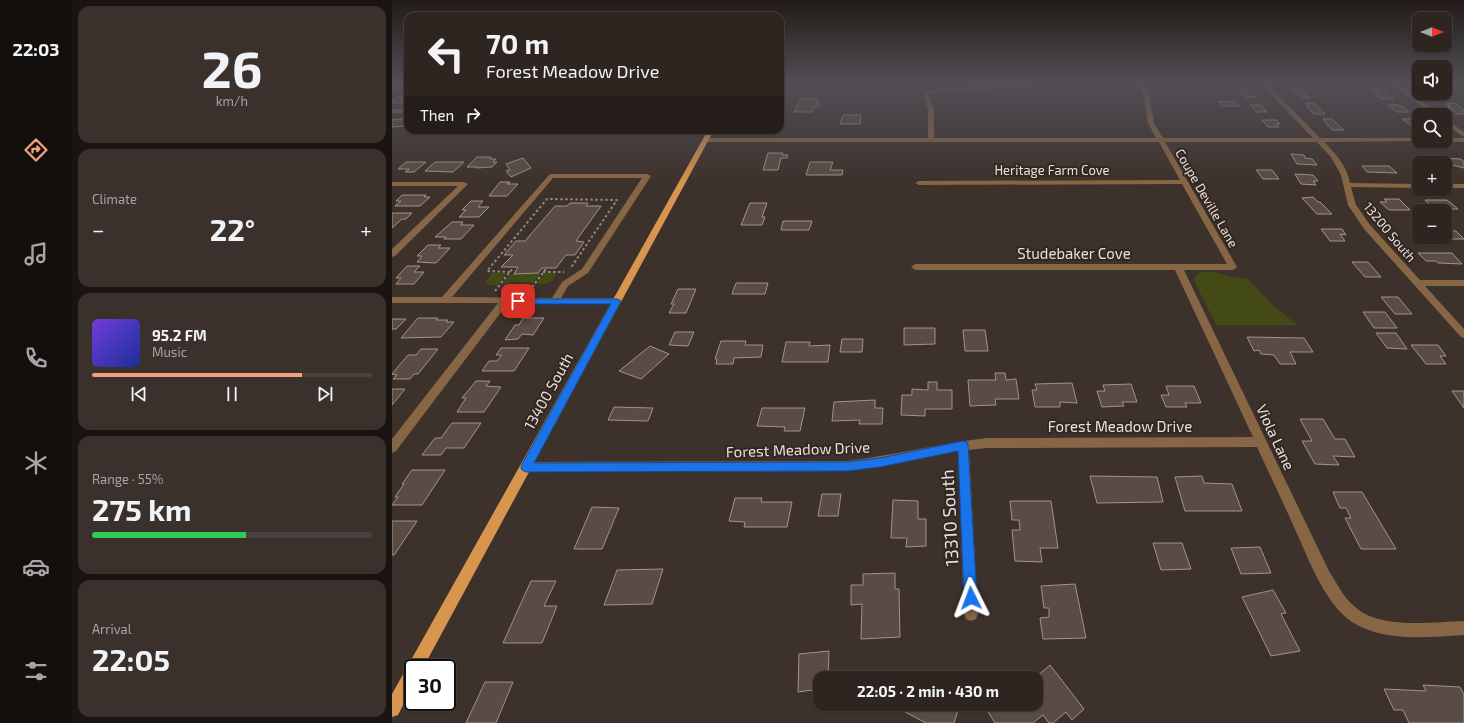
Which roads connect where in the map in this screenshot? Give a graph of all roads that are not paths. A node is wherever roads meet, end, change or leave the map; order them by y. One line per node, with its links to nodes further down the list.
1 (931, 117): 8 (street)
2 (1148, 117): 9 (street, Coupe Deville Lane)
3 (1296, 117): 10 (street, 13200 South)
4 (1452, 127): 6 (street)
5 (710, 134): 7 (main road, 13400 South)
6 (1464, 136)
7 (706, 140): 8 (street); 31 (main road, 13400 South)
8 (931, 140): 9 (street)
9 (1161, 140): 10 (street); 15 (street, Coupe Deville Lane)
10 (1318, 140): 11 (street); 17 (street, 13200 South)
11 (1412, 140)
12 (1452, 140): 13 (street)
13 (1464, 140)
14 (919, 182): 15 (street, Heritage Farm Cove)
15 (1185, 182): 24 (street, Coupe Deville Lane)
16 (392, 184): 21 (street)
17 (1347, 185): 18 (street); 25 (street, 13200 South)
18 (1412, 186)
19 (1452, 186): 20 (street)
20 (1464, 186)
21 (392, 254)
22 (915, 267): 23 (street, Studebaker Cove)
23 (1178, 267): 24 (street, Studebaker Cove); 33 (street, Viola Lane)
24 (1233, 267)
25 (1417, 283): 26 (street); 32 (street, 13200 South)
26 (1464, 283)
27 (392, 300): 28 (street)
28 (444, 300): 29 (street); 30 (street)
29 (505, 301): 30 (street); 35 (street)
30 (554, 301): 31 (street)
31 (617, 301): 36 (main road, 13400 South)
32 (1464, 335)
33 (1260, 442): 34 (street, Forest Meadow Drive); 38 (street, Viola Lane)
34 (963, 445): 36 (street, Forest Meadow Drive); 37 (street, 13310 South)
35 (392, 448)
36 (526, 467): 39 (main road, 13400 South)
37 (971, 614)
38 (1464, 628)
39 (420, 659)
40 (404, 687): 41 (main road)
41 (392, 709)

